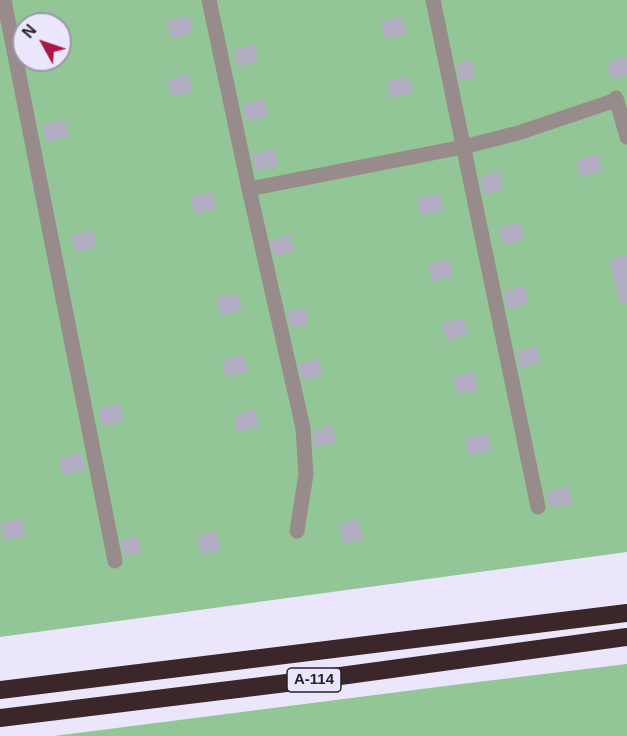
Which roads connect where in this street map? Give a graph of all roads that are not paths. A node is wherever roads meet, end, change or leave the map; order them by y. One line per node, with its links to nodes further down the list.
1 (4, 0): 9 (lane)
2 (210, 0): 6 (lane)
3 (433, 0): 5 (lane)
4 (627, 137): 5 (lane)
5 (463, 147): 6 (lane); 7 (lane)
6 (249, 189): 8 (lane)
7 (538, 507)
8 (297, 531)
9 (115, 561)
10 (627, 612): 12 (highway, А-114)
11 (627, 637): 13 (highway, А-114)
12 (0, 690)
13 (0, 718)

